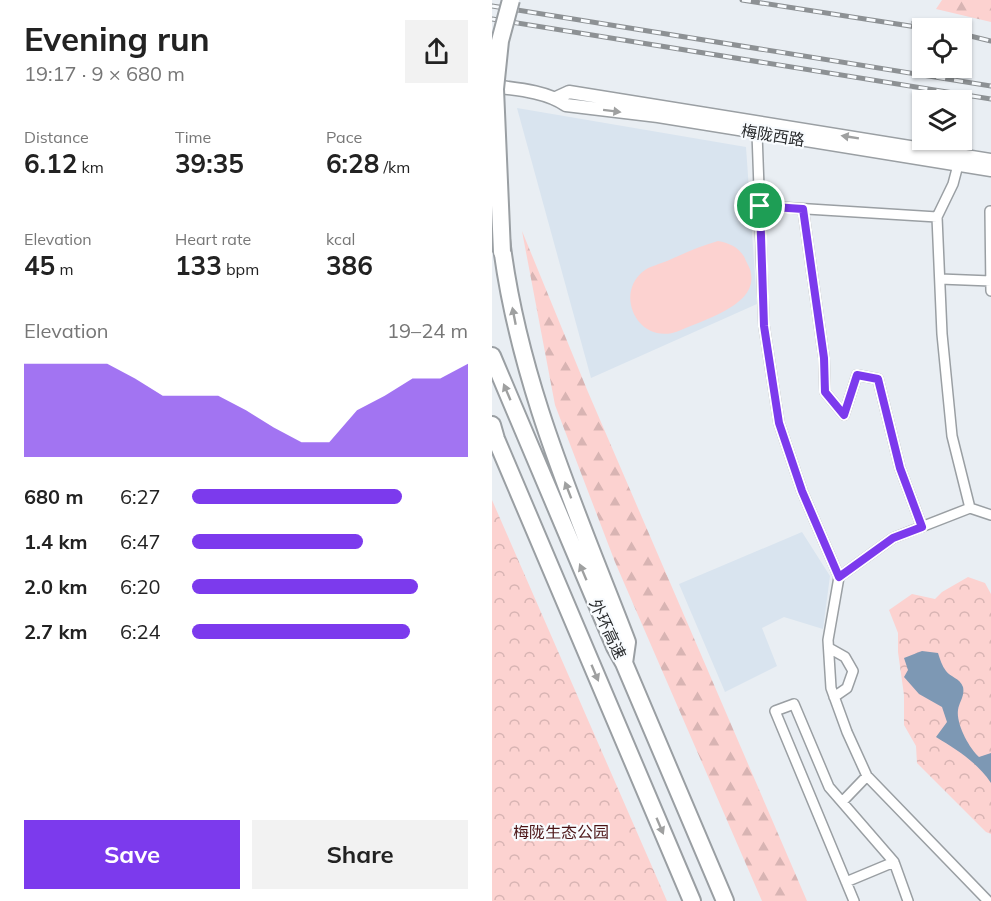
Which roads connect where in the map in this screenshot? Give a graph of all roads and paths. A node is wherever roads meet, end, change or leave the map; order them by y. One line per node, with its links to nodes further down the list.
1 (511, 0): 13 (highway, bridge)
2 (492, 86): 3 (street, 梅陇西路)
3 (556, 98): 4 (street, 梅陇西路, one-way to 4); 5 (street, 梅陇西路, one-way to 3)
4 (757, 133): 6 (street, 梅陇西路); 9 (street)
5 (991, 160)
6 (958, 165): 8 (street, 梅陇西路); 12 (street)
7 (492, 166): 13 (highway, bridge)
8 (991, 170)
9 (760, 206): 10 (street); 21 (street)
10 (803, 209): 12 (street); 20 (street)
11 (990, 211): 15 (street)
12 (937, 217): 14 (street)
13 (502, 252): 23 (highway, one-way to 13)
14 (940, 279): 15 (street); 18 (street)
15 (991, 284)
16 (492, 356): 23 (highway, 外环高速, one-way to 16)
17 (493, 433): 29 (highway, 外环高速, one-way to 29)
18 (970, 508): 19 (street); 20 (street)
19 (991, 515)
20 (922, 527): 21 (street)
21 (839, 577): 22 (street)
22 (829, 648): 24 (street); 24 (street)
23 (624, 663): 30 (highway, 外环高速)
24 (834, 696): 25 (street)
25 (867, 776): 26 (street); 33 (street)
26 (842, 802): 27 (street); 28 (street)
27 (894, 862): 28 (street); 32 (street)
28 (846, 882): 31 (street)
29 (692, 901)
30 (725, 901)
31 (854, 901)
32 (908, 901)
33 (988, 901)

